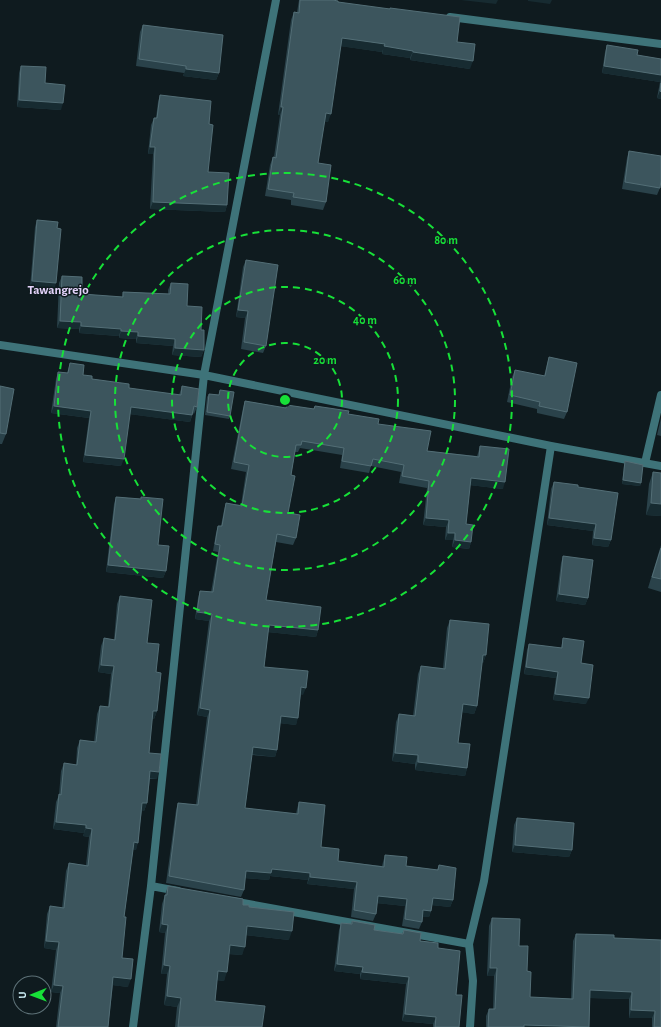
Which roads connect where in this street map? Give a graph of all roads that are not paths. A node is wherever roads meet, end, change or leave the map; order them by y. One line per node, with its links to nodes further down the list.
1 (276, 0): 5 (street)
2 (441, 16): 3 (street)
3 (661, 44)
4 (0, 345): 5 (street)
5 (204, 375): 7 (street); 10 (street)
6 (661, 395): 8 (street)
7 (551, 446): 8 (street); 13 (street)
8 (645, 463): 9 (street)
9 (661, 466)
10 (151, 886): 11 (street); 14 (street)
11 (190, 893)
12 (220, 899): 13 (street)
13 (469, 944): 15 (street)
14 (133, 1027)
15 (470, 1027)

